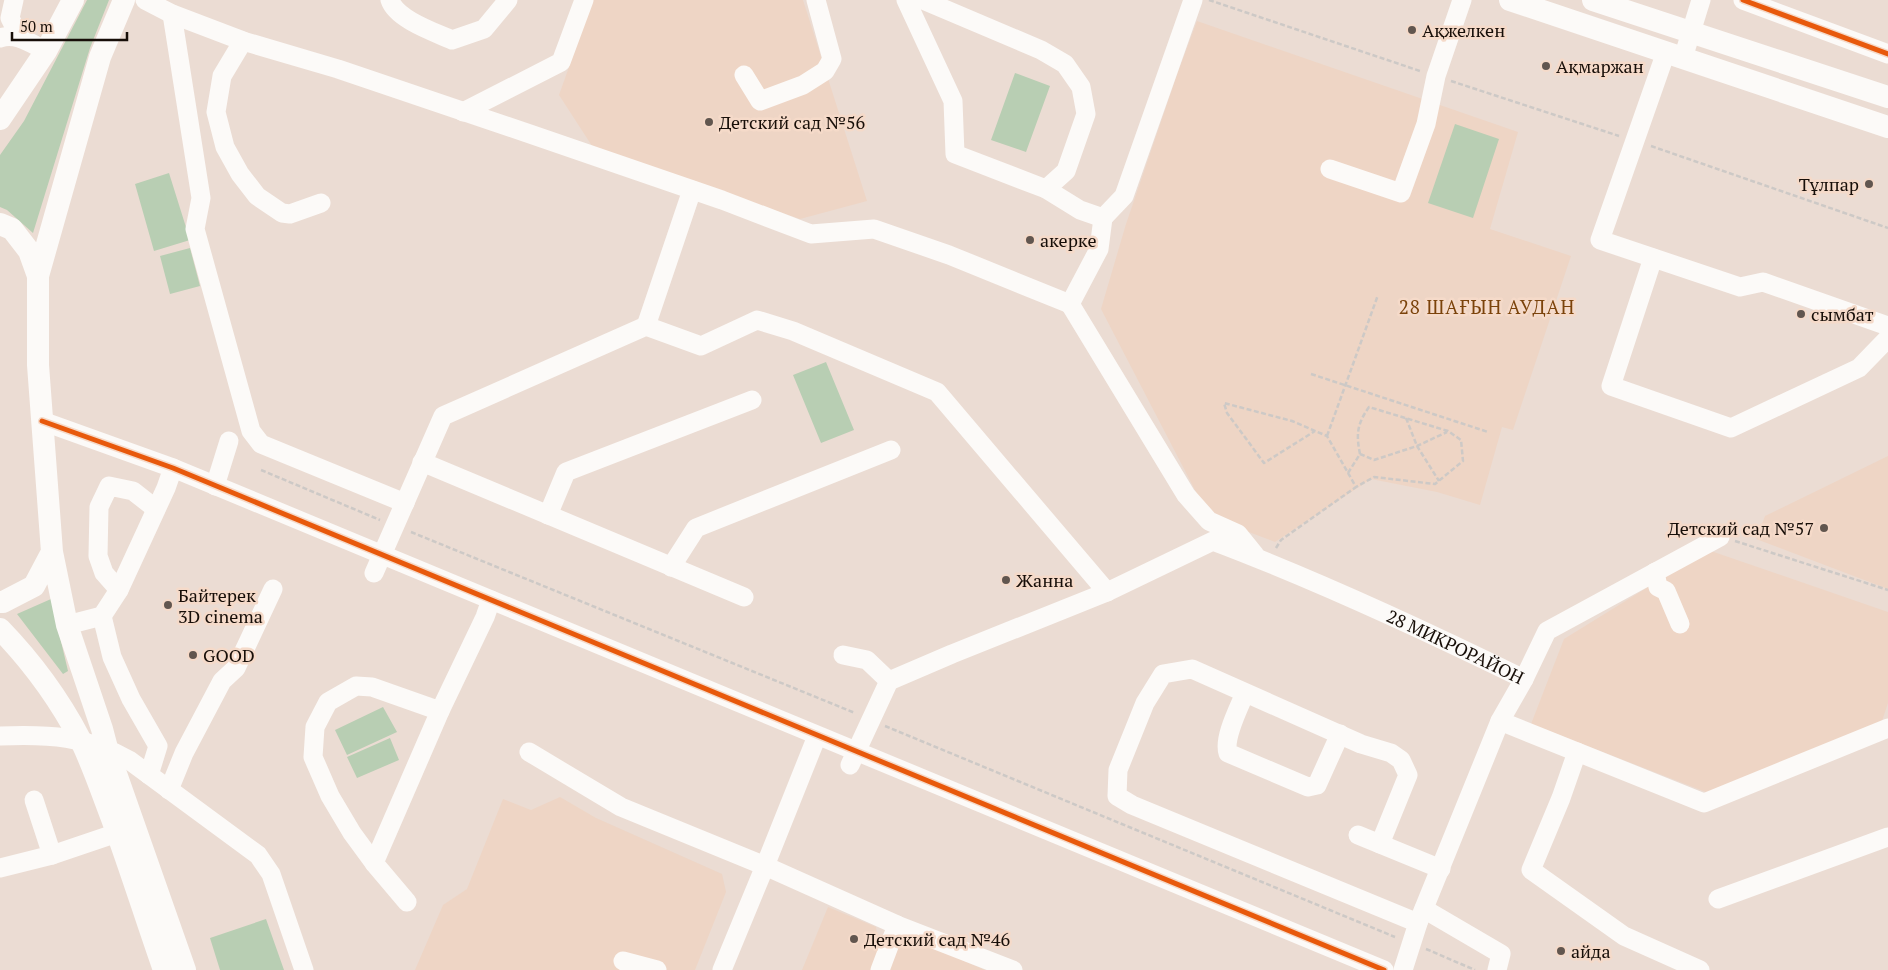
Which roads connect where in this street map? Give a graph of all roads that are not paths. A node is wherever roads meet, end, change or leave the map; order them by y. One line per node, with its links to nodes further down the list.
1 (14, 0): 20 (street)
2 (73, 0): 22 (main road)
3 (124, 0): 37 (main road)
4 (145, 0): 17 (street)
5 (390, 0): 6 (street)
6 (508, 0)
7 (584, 0): 27 (street)
8 (816, 0): 25 (street)
9 (906, 0): 31 (street)
10 (923, 0): 31 (street)
11 (1194, 0): 34 (street)
12 (1462, 0): 30 (street)
13 (1510, 0): 24 (main road)
14 (1702, 0): 18 (street)
15 (1743, 0): 23 (street)
16 (1607, 2): 18 (main road)
17 (172, 14): 21 (street); 49 (street)
18 (1691, 33): 24 (street); 26 (main road)
19 (0, 38): 20 (street)
20 (20, 38): 22 (street)
21 (244, 41): 27 (street); 33 (street)
22 (46, 51): 28 (main road)
23 (1888, 54)
24 (1674, 55): 29 (main road); 36 (street)
25 (744, 75)
26 (1888, 98)
27 (463, 112): 32 (street)
28 (0, 119)
29 (1888, 127)
30 (1330, 169)
31 (1046, 189): 34 (street)
32 (692, 190): 38 (street); 39 (street)
33 (321, 203)
34 (1103, 218): 38 (street)
35 (0, 224): 37 (main road)
36 (1653, 258): 40 (street); 41 (street)
37 (38, 276): 43 (main road)
38 (1070, 304): 55 (street)
39 (646, 326): 46 (street); 61 (street)
40 (1888, 326)
41 (1888, 338)
42 (752, 400): 51 (street)
43 (42, 421): 47 (street); 53 (main road)
44 (229, 441): 48 (street)
45 (891, 450): 56 (street)
46 (422, 462): 49 (street); 51 (street)
47 (173, 468): 48 (street); 50 (street)
48 (215, 486): 54 (street)
49 (405, 503): 54 (street)
50 (156, 509): 60 (street); 60 (street)
51 (548, 515): 56 (street)
52 (1720, 537): 57 (street, 28 МИКРОРАЙОН)
53 (52, 552): 64 (main road); 67 (main road)
54 (380, 554): 58 (street); 63 (street)
55 (1262, 559): 61 (street, 28 МИКРОРАЙОН); 70 (street, 28 МИКРОРАЙОН)
56 (671, 567): 62 (street)
57 (1655, 572): 66 (street); 70 (street, 28 МИКРОРАЙОН)
58 (374, 573)
59 (274, 589): 85 (street)
60 (119, 590): 65 (street)
61 (1108, 592): 71 (street, 28 МИКРОРАЙОН)
62 (744, 598)
63 (491, 600): 73 (street); 78 (street)
64 (0, 602)
65 (102, 616): 67 (street); 84 (street)
66 (1680, 624)
67 (67, 625): 80 (main road)
68 (0, 629): 79 (main road)
69 (843, 655): 71 (street)
70 (1524, 679): 74 (street)
71 (889, 681): 83 (street)
72 (1245, 693): 76 (street); 76 (street); 98 (street)
73 (440, 711): 92 (street); 92 (street)
74 (1500, 721): 82 (street); 95 (street)
75 (1888, 728): 82 (street)
76 (1340, 734): 90 (street)
77 (0, 736): 79 (street)
78 (817, 736): 83 (street); 93 (street)
79 (80, 739): 80 (street); 87 (main road)
80 (107, 748): 84 (street); 103 (main road)
81 (529, 752): 93 (street)
82 (1577, 752): 112 (street)
83 (853, 758): 101 (street)
84 (149, 775): 85 (street)
85 (169, 790): 104 (street)
86 (34, 800): 91 (street)
87 (117, 833): 91 (street); 102 (main road)
88 (1358, 835): 90 (street)
89 (1888, 837): 96 (street)
90 (1380, 844): 95 (street)
91 (52, 856): 94 (street)
92 (374, 863): 97 (street)
93 (765, 866): 99 (street); 106 (street)
94 (0, 868)
95 (1441, 869): 98 (street)
96 (1718, 899)
97 (407, 902)
98 (1421, 916): 110 (street); 111 (street)
99 (897, 925): 107 (street); 108 (street)
100 (623, 960): 105 (street)
101 (1355, 965): 109 (street)
102 (164, 970)
103 (184, 970)
104 (304, 970)
105 (657, 970)
106 (722, 970)
107 (880, 970)
108 (1013, 970)
109 (1384, 970)
110 (1403, 970)
111 (1497, 970)
112 (1700, 970)

